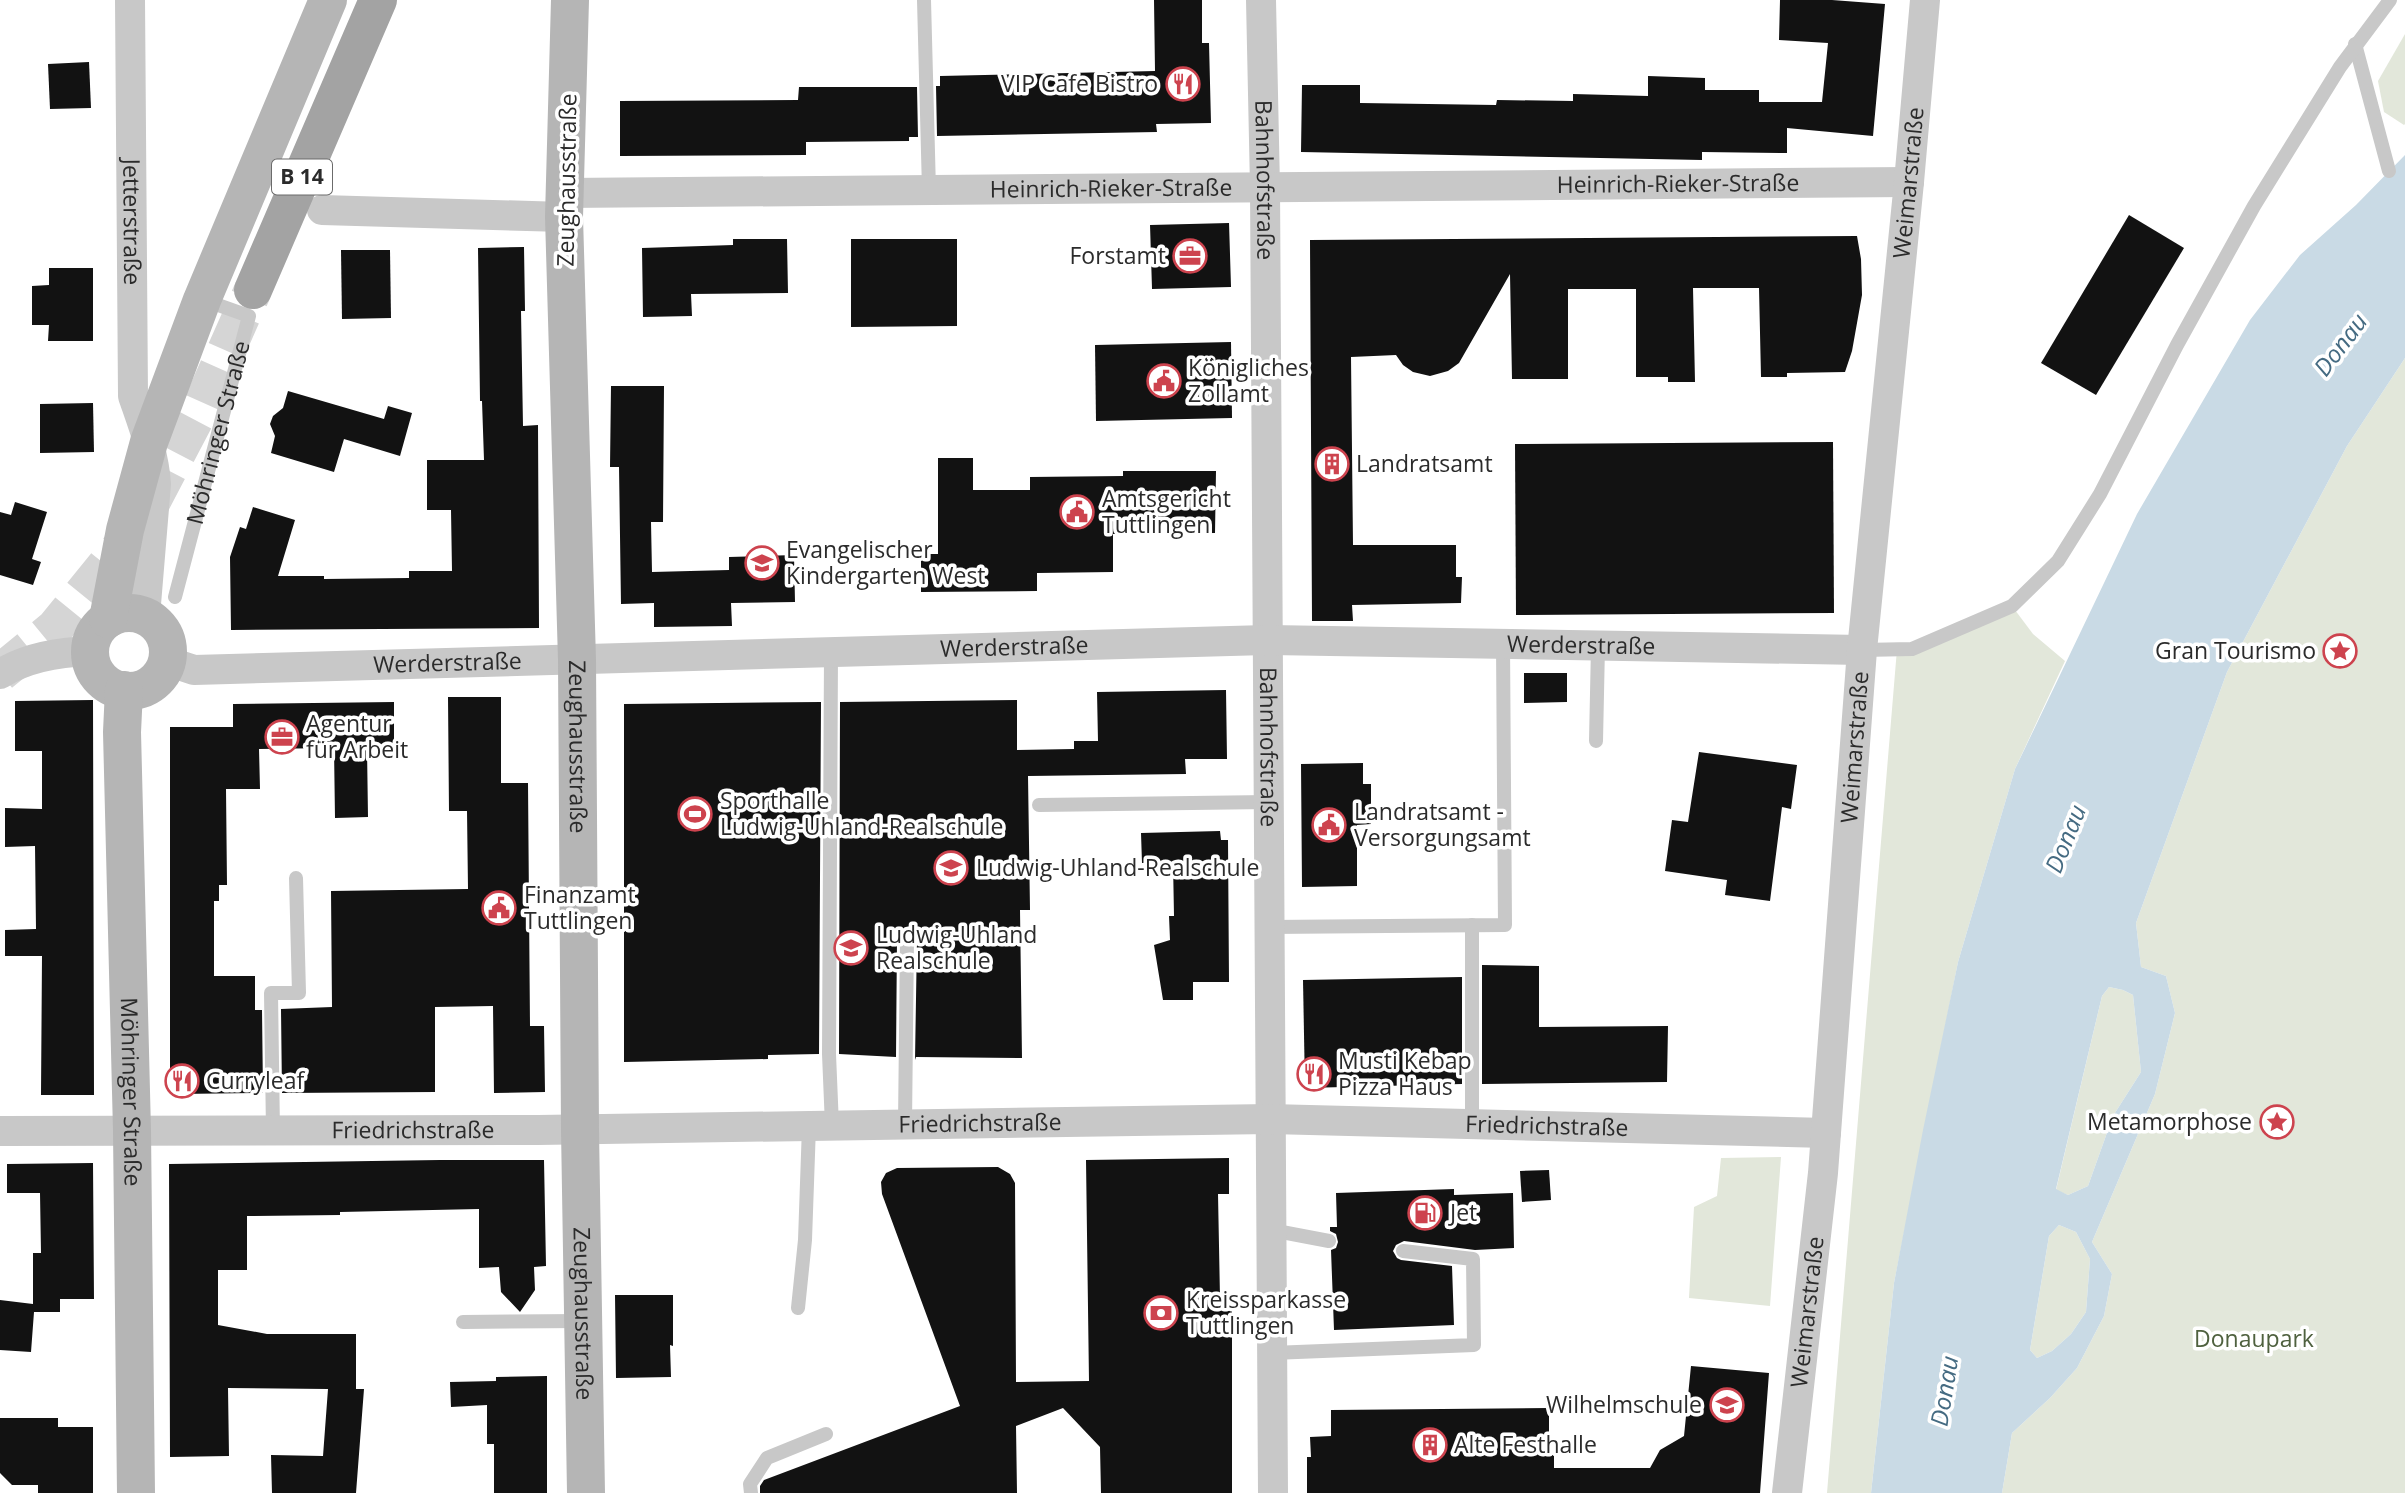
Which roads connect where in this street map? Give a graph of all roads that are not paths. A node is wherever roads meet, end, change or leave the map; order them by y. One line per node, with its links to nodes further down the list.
1 (130, 0): 18 (street, Jetterstraße)
2 (328, 0): 17 (street)
3 (379, 0): 16 (main road, B 14)
4 (570, 0): 14 (street, Zeughausstraße)
5 (924, 0): 13 (lane)
6 (1261, 0): 12 (street, Bahnhofstraße)
7 (1925, 0): 11 (street, Weimarstraße)
8 (2390, 0): 9 (lane)
9 (2355, 44): 10 (lane); 23 (lane)
10 (2389, 171)
11 (1909, 182): 12 (street, Heinrich-Rieker-Straße); 23 (street, Weimarstraße)
12 (1265, 187): 13 (street, Heinrich-Rieker-Straße); 20 (street, Bahnhofstraße)
13 (929, 190): 14 (street, Heinrich-Rieker-Straße)
14 (565, 205): 15 (street, Heinrich-Rieker-Straße); 25 (street, Zeughausstraße)
15 (322, 210)
16 (253, 290)
17 (202, 300): 18 (street); 19 (lane, Möhringer Straße)
18 (149, 442): 19 (street)
19 (130, 621): 26 (street); 27 (street); 28 (street)
20 (1266, 640): 21 (street, Werderstraße); 24 (street, Werderstraße); 30 (street, Bahnhofstraße)
21 (1503, 644): 22 (street, Werderstraße); 33 (lane)
22 (1598, 646): 23 (street, Werderstraße); 29 (lane)
23 (1862, 650): 44 (street, Weimarstraße)
24 (831, 653): 25 (street, Werderstraße); 39 (lane)
25 (577, 660): 26 (street, Werderstraße); 42 (street, Zeughausstraße)
26 (167, 661): 28 (street)
27 (0, 674)
28 (124, 690): 43 (street, Möhringer Straße)
29 (1596, 741)
30 (1268, 802): 31 (lane); 34 (street, Bahnhofstraße)
31 (1039, 805)
32 (296, 878): 41 (lane)
33 (1472, 925): 34 (lane); 37 (lane)
34 (1269, 927): 36 (street, Bahnhofstraße)
35 (907, 939): 38 (lane)
36 (1270, 1119): 37 (street, Friedrichstraße); 38 (street, Friedrichstraße); 45 (street, Bahnhofstraße)
37 (1472, 1124): 44 (street, Friedrichstraße)
38 (905, 1125): 39 (street, Friedrichstraße)
39 (820, 1126): 42 (street, Friedrichstraße); 48 (lane)
40 (0, 1130): 43 (street, Friedrichstraße)
41 (273, 1130): 42 (street, Friedrichstraße); 43 (street, Friedrichstraße)
42 (580, 1130): 49 (street, Zeughausstraße)
43 (132, 1131): 53 (street, Möhringer Straße)
44 (1826, 1133): 57 (street, Weimarstraße)
45 (1271, 1230): 46 (lane); 51 (street, Bahnhofstraße)
46 (1329, 1241)
47 (1403, 1251): 51 (lane)
48 (798, 1308)
49 (584, 1321): 50 (lane); 54 (street, Zeughausstraße)
50 (463, 1322)
51 (1272, 1353): 56 (street, Bahnhofstraße)
52 (826, 1434): 55 (lane)
53 (136, 1493)
54 (586, 1493)
55 (751, 1493)
56 (1273, 1493)
57 (1787, 1493)

